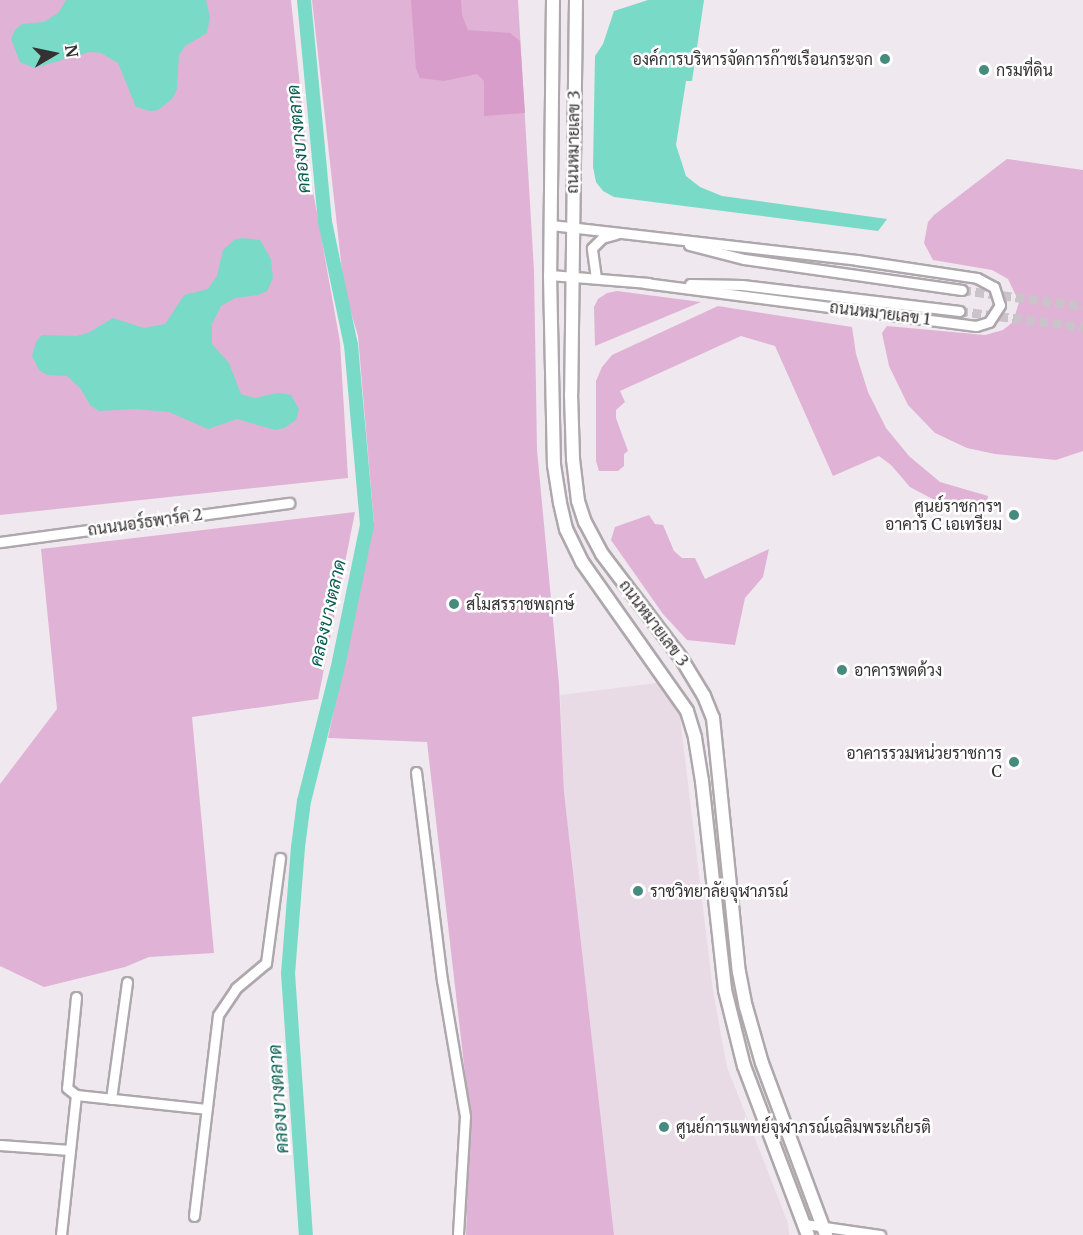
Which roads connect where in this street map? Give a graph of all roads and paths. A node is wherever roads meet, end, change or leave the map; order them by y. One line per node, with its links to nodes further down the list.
1 (553, 0): 3 (street, ถนนหมายเลข 3)
2 (576, 0): 4 (street, ถนนหมายเลข 3)
3 (551, 225): 4 (street, ถนนหมายเลข 1); 7 (street, ถนนหมายเลข 3)
4 (571, 226): 5 (street, ถนนหมายเลข 1); 8 (street, ถนนหมายเลข 3)
5 (624, 233): 6 (street, ถนนหมายเลข 1); 9 (street)
6 (650, 236): 10 (street, ถนนหมายเลข 1); 11 (street, ถนนหมายเลข 1)
7 (550, 274): 8 (street, ถนนหมายเลข 1); 25 (street, ถนนหมายเลข 3)
8 (570, 276): 9 (street, ถนนหมายเลข 1); 26 (street, ถนนหมายเลข 3)
9 (597, 278): 10 (street, ถนนหมายเลข 1)
10 (645, 283): 12 (street, ถนนหมายเลข 1)
11 (962, 290)
12 (959, 310)
13 (289, 503): 14 (street, ถนนนอร์ธพาร์ค 2)
14 (0, 542)
15 (416, 772): 28 (street)
16 (280, 858): 21 (street)
17 (127, 982): 20 (street)
18 (76, 997): 19 (street)
19 (76, 1095): 20 (street); 23 (street)
20 (111, 1099): 21 (street)
21 (207, 1109): 24 (street)
22 (0, 1145): 23 (street)
23 (70, 1150): 27 (street)
24 (194, 1216)
25 (806, 1229): 26 (street)
26 (825, 1231): 29 (street)
27 (61, 1235)
28 (458, 1235)
29 (880, 1235)

